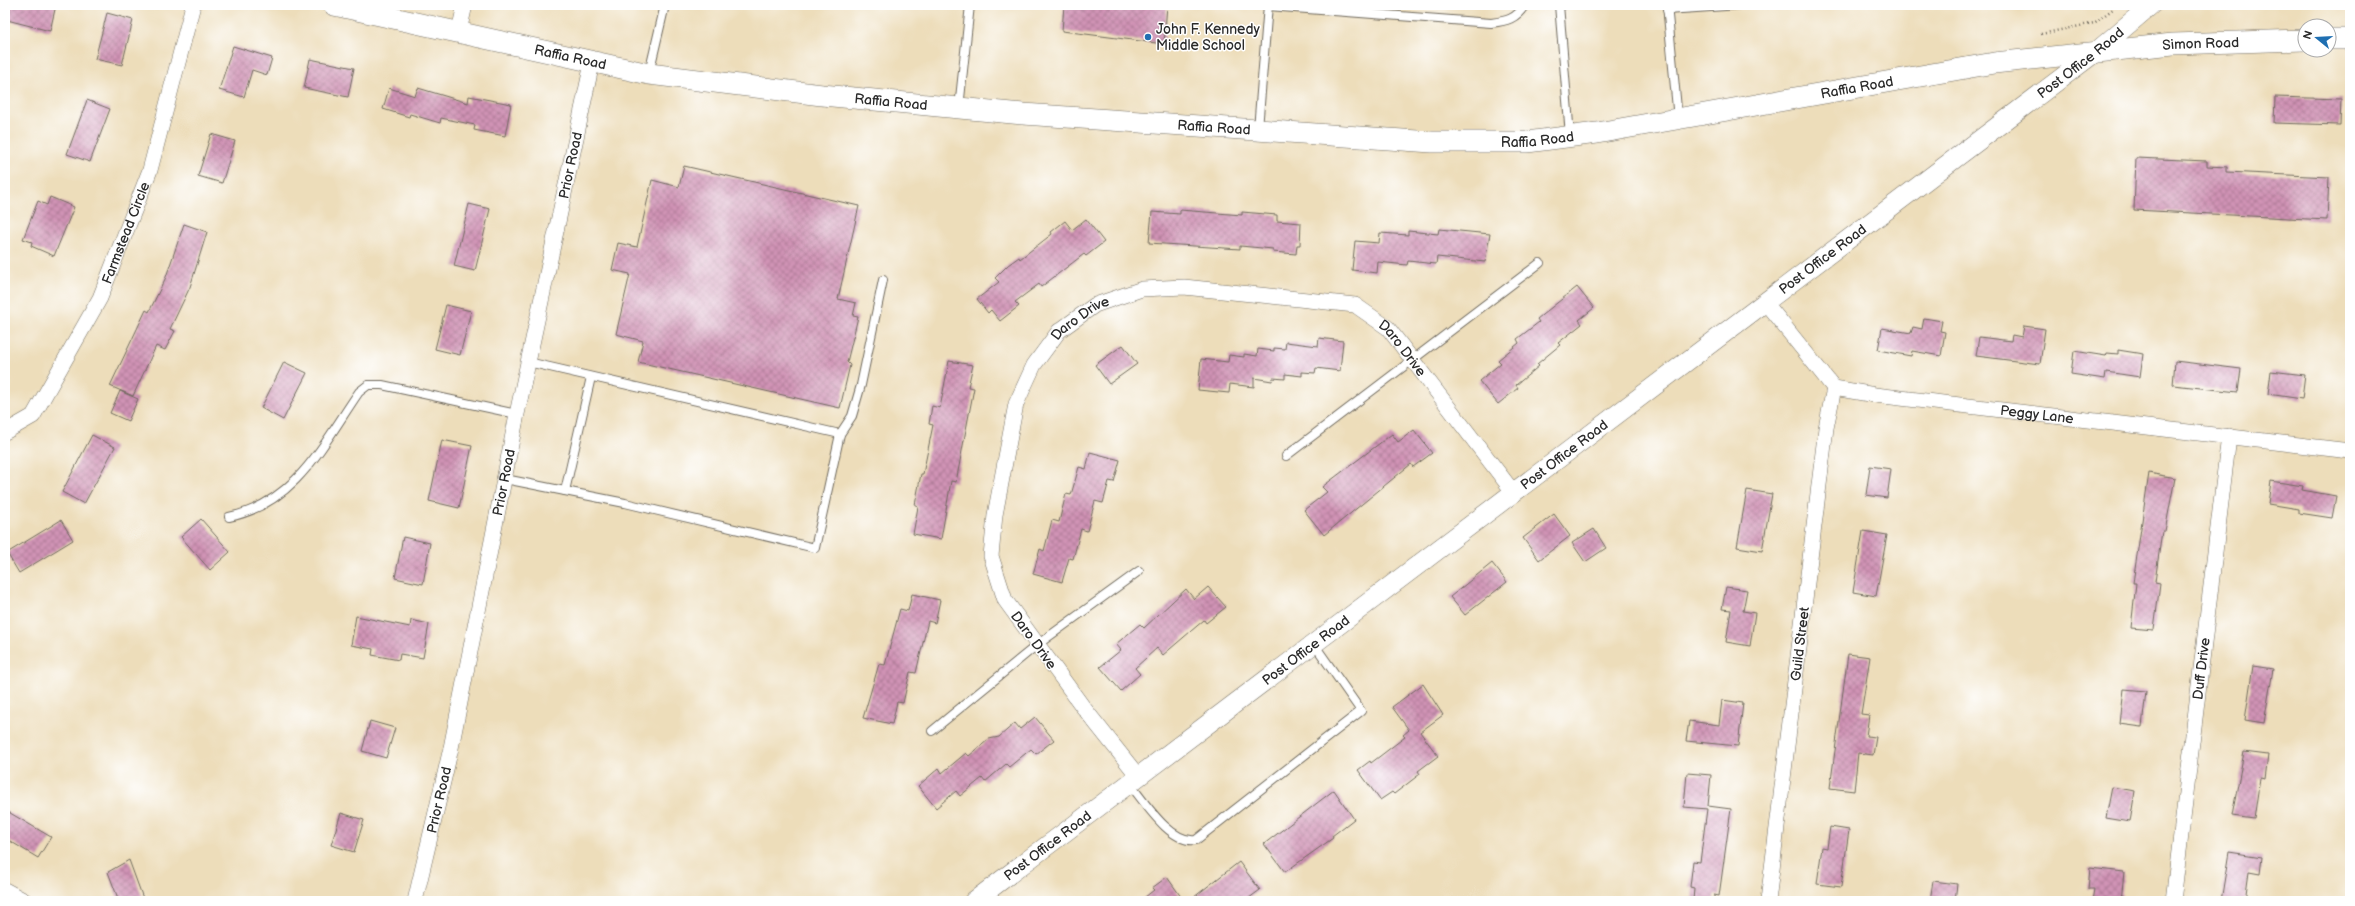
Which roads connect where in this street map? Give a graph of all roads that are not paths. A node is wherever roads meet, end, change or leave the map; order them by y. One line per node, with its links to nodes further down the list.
1 (193, 5): 31 (street, Farmstead Circle)
2 (334, 5): 12 (main road, Raffia Road)
3 (465, 5): 12 (street)
4 (665, 5): 18 (lane)
5 (970, 5): 19 (lane)
6 (1268, 5): 7 (lane); 21 (lane)
7 (1525, 5)
8 (1559, 5): 22 (lane)
9 (1740, 5): 11 (lane)
10 (2151, 5): 16 (street, Post Office Road)
11 (1667, 8): 20 (lane)
12 (459, 32): 17 (main road, Raffia Road)
13 (2337, 39): 14 (main road)
14 (2350, 39)
15 (2297, 40): 16 (main road, Simon Road)
16 (2097, 51): 20 (main road, Raffia Road); 25 (street, Post Office Road)
17 (592, 63): 18 (main road, Raffia Road); 27 (street, Prior Road)
18 (649, 74): 19 (main road, Raffia Road)
19 (959, 108): 21 (main road, Raffia Road)
20 (1678, 120): 22 (main road, Raffia Road)
21 (1258, 130): 22 (main road, Raffia Road)
22 (1570, 136)
23 (1540, 263): 26 (lane)
24 (883, 280): 32 (lane)
25 (1765, 302): 29 (street); 38 (street, Post Office Road)
26 (1412, 358): 35 (lane); 38 (street, Daro Drive); 42 (street, Daro Drive)
27 (528, 362): 28 (lane); 30 (street, Prior Road)
28 (591, 377): 32 (lane); 37 (lane)
29 (1834, 388): 33 (street, Peggy Lane); 49 (street, Guild Street)
30 (517, 414): 36 (street, Prior Road); 39 (lane)
31 (5, 432)
32 (840, 434): 37 (lane)
33 (2229, 436): 34 (street, Peggy Lane); 50 (street, Duff Drive)
34 (2350, 451)
35 (1286, 456)
36 (504, 479): 37 (lane); 47 (street, Prior Road)
37 (565, 491)
38 (1514, 493): 41 (street, Post Office Road)
39 (229, 516)
40 (1139, 570): 42 (lane)
41 (1314, 644): 44 (street, Post Office Road); 44 (lane)
42 (1037, 645): 43 (lane); 44 (street, Daro Drive)
43 (932, 731)
44 (1134, 780): 48 (street, Post Office Road)
45 (5, 890): 46 (street)
46 (25, 901)
47 (415, 901)
48 (974, 901)
49 (1768, 901)
50 (2174, 901)

